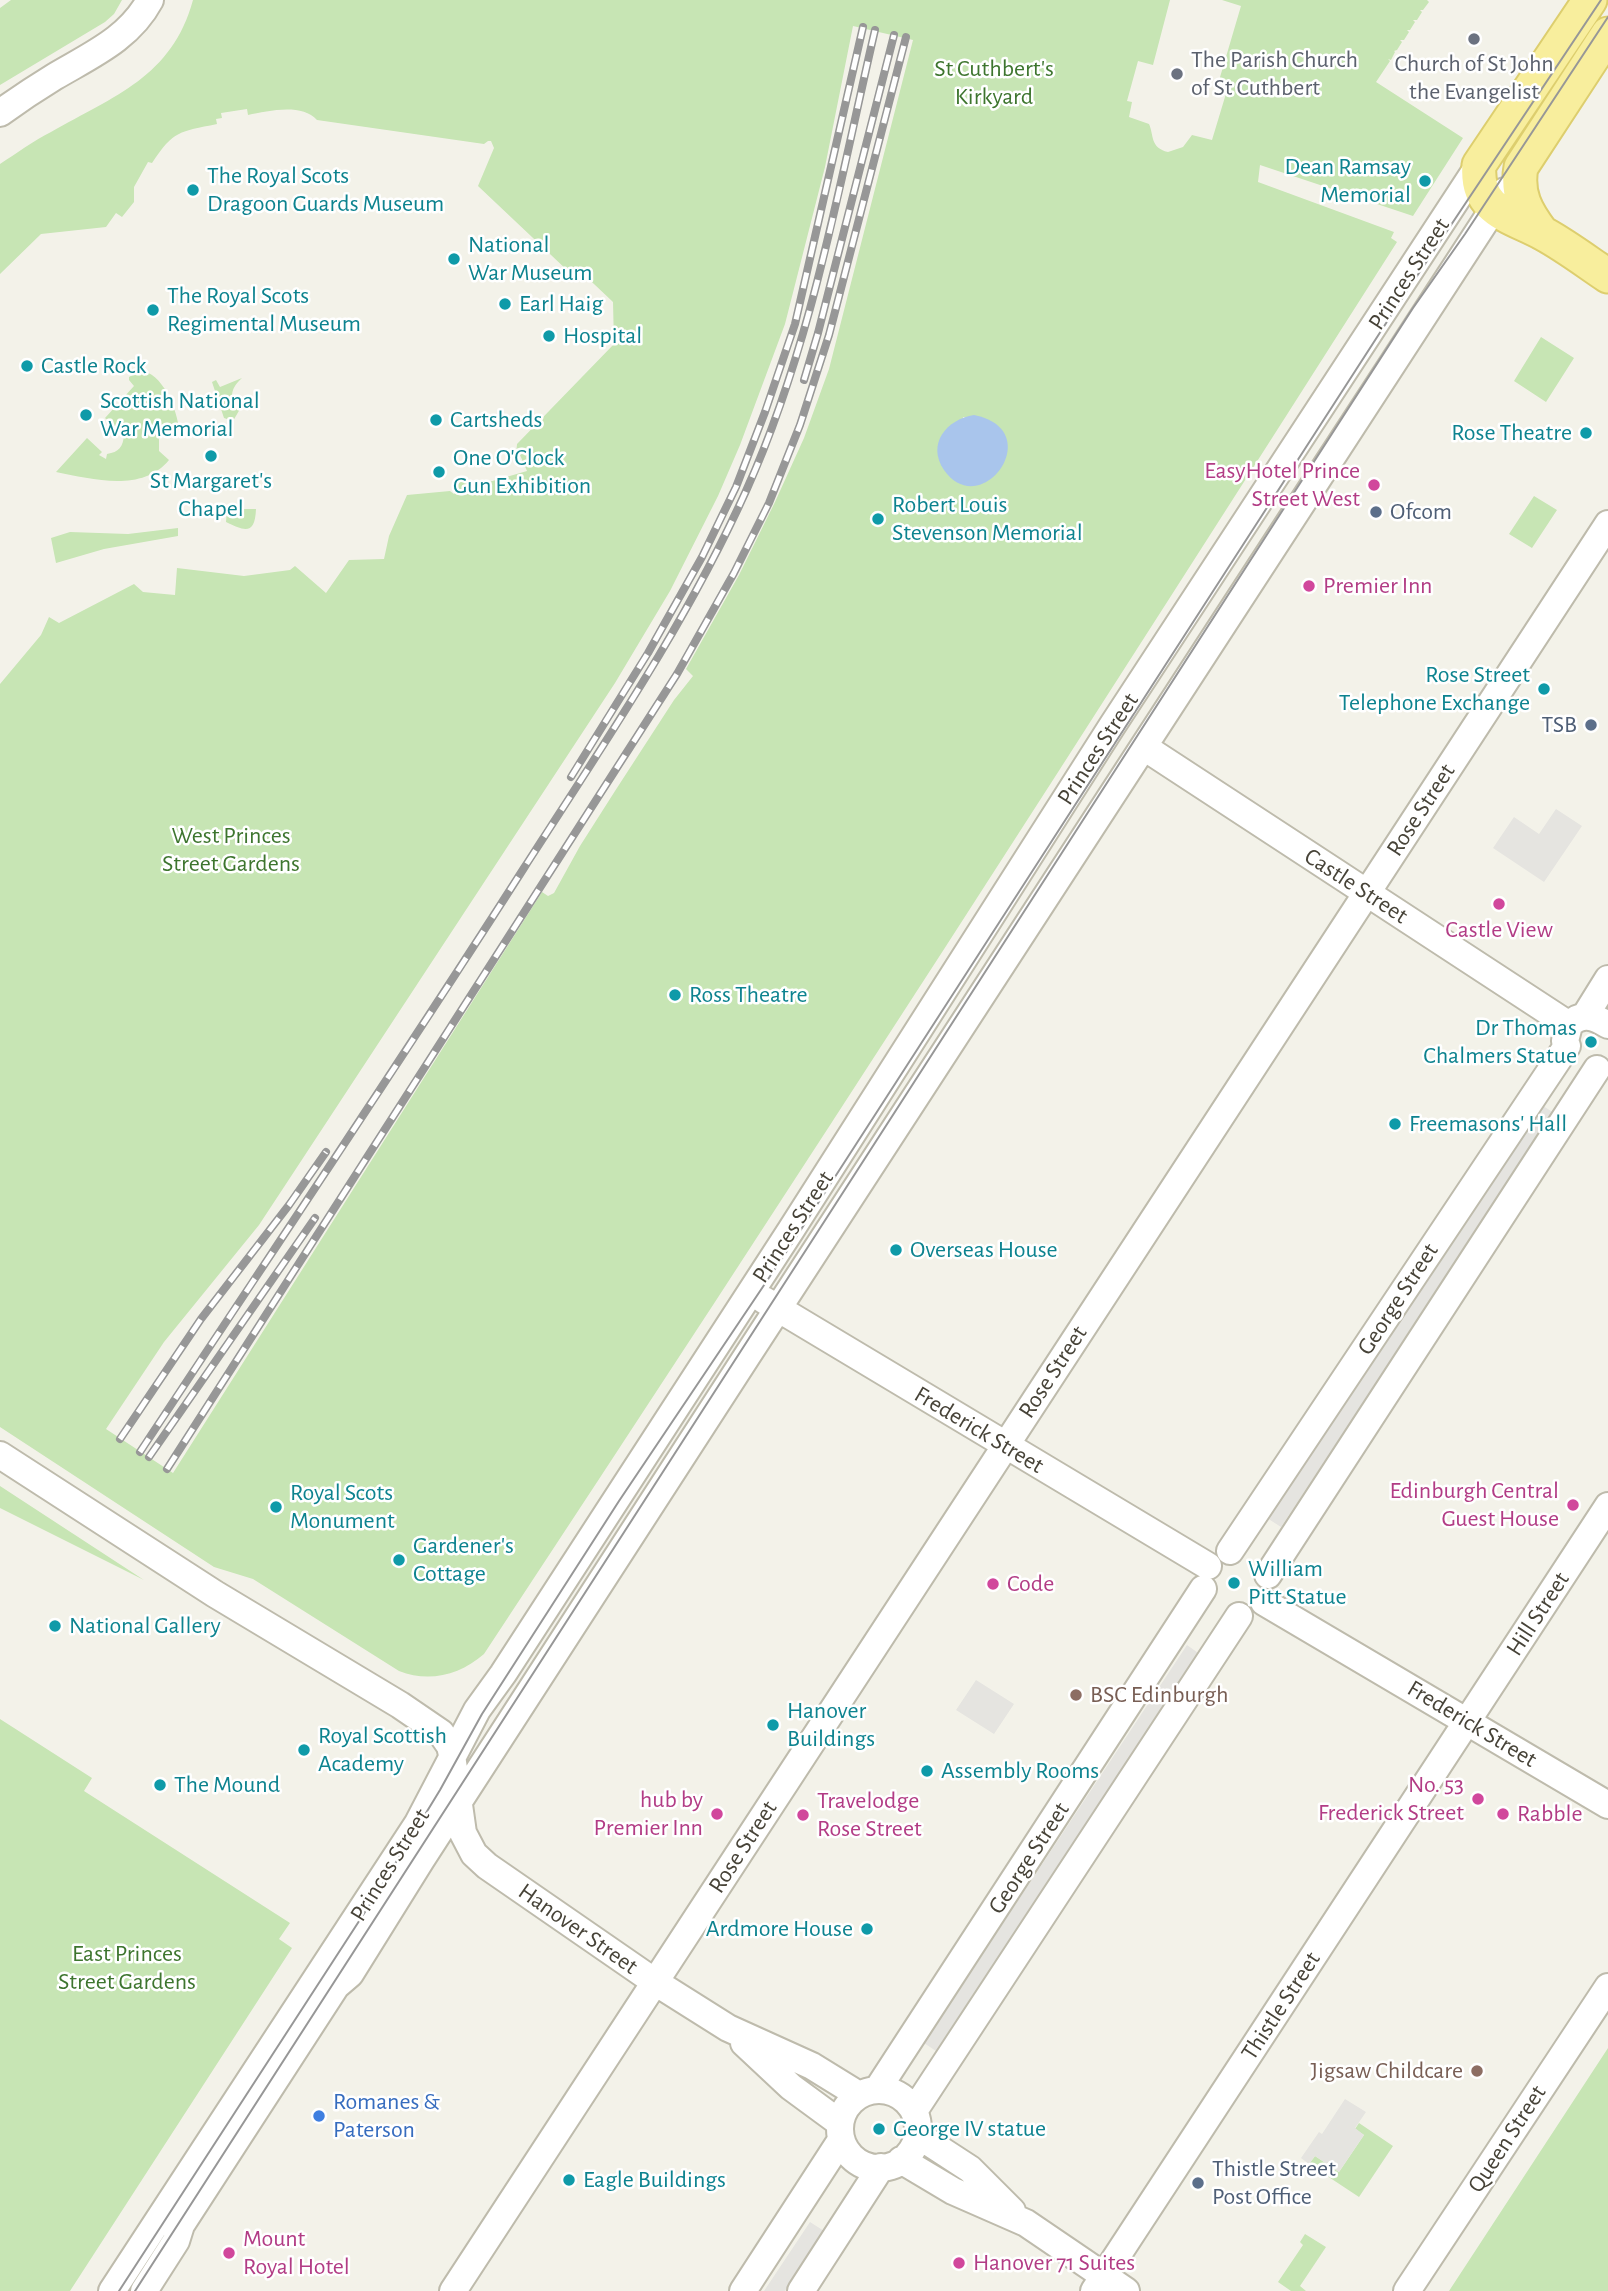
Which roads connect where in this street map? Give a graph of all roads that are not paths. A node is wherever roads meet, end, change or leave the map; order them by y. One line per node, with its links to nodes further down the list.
1 (150, 0): 4 (street)
2 (1590, 0): 5 (main road, Princes Street)
3 (1608, 34): 6 (main road, Princes Street)
4 (0, 113)
5 (1479, 165): 7 (main road); 16 (street, Princes Street)
6 (1521, 167): 7 (street, Princes Street); 8 (main road)
7 (1494, 207): 8 (main road); 11 (street, Princes Street)
8 (1542, 233): 9 (main road)
9 (1608, 276)
10 (1608, 524): 12 (street, Rose Street)
11 (1144, 747): 12 (street, Castle Street); 17 (street, Princes Street)
12 (1361, 890): 14 (street, Castle Street); 18 (street, Rose Street)
13 (1608, 979): 14 (street, George Street)
14 (1582, 1028): 15 (street, George Street); 21 (street, George Street)
15 (1602, 1068): 22 (street, George Street)
16 (751, 1292): 17 (street, Frederick Street); 27 (street, Princes Street)
17 (779, 1310): 18 (street, Frederick Street); 28 (street, Princes Street)
18 (1005, 1446): 23 (street, Frederick Street); 30 (street, Rose Street)
19 (0, 1455): 27 (street)
20 (1608, 1506): 26 (street, Hill Street)
21 (1230, 1551): 22 (street); 23 (street, George Street)
22 (1268, 1575): 24 (street, George Street)
23 (1205, 1578): 25 (street); 33 (street, George Street)
24 (1264, 1602): 25 (street, George Street); 26 (street, Frederick Street)
25 (1239, 1616): 34 (street, George Street)
26 (1468, 1722): 29 (street, Frederick Street); 38 (street, Thistle Street)
27 (453, 1755): 28 (street); 39 (street, Princes Street)
28 (459, 1805): 30 (street, Hanover Street); 40 (street, Princes Street)
29 (1608, 1805)
30 (655, 1982): 32 (street, Hanover Street); 41 (street, Rose Street)
31 (1608, 1987): 45 (street, Queen Street)
32 (728, 2028): 33 (street, Hanover Street); 35 (street, Hanover Street)
33 (868, 2092): 34 (street); 35 (street, George Street)
34 (916, 2119): 36 (street, George Street); 37 (street)
35 (841, 2131): 36 (street); 42 (street, George Street)
36 (891, 2164): 37 (street); 43 (street, George Street)
37 (1026, 2223): 38 (street)
38 (1099, 2284): 44 (street)
39 (112, 2291)
40 (144, 2291)
41 (453, 2291)
42 (743, 2291)
43 (801, 2291)
44 (1126, 2291)
45 (1407, 2291)

